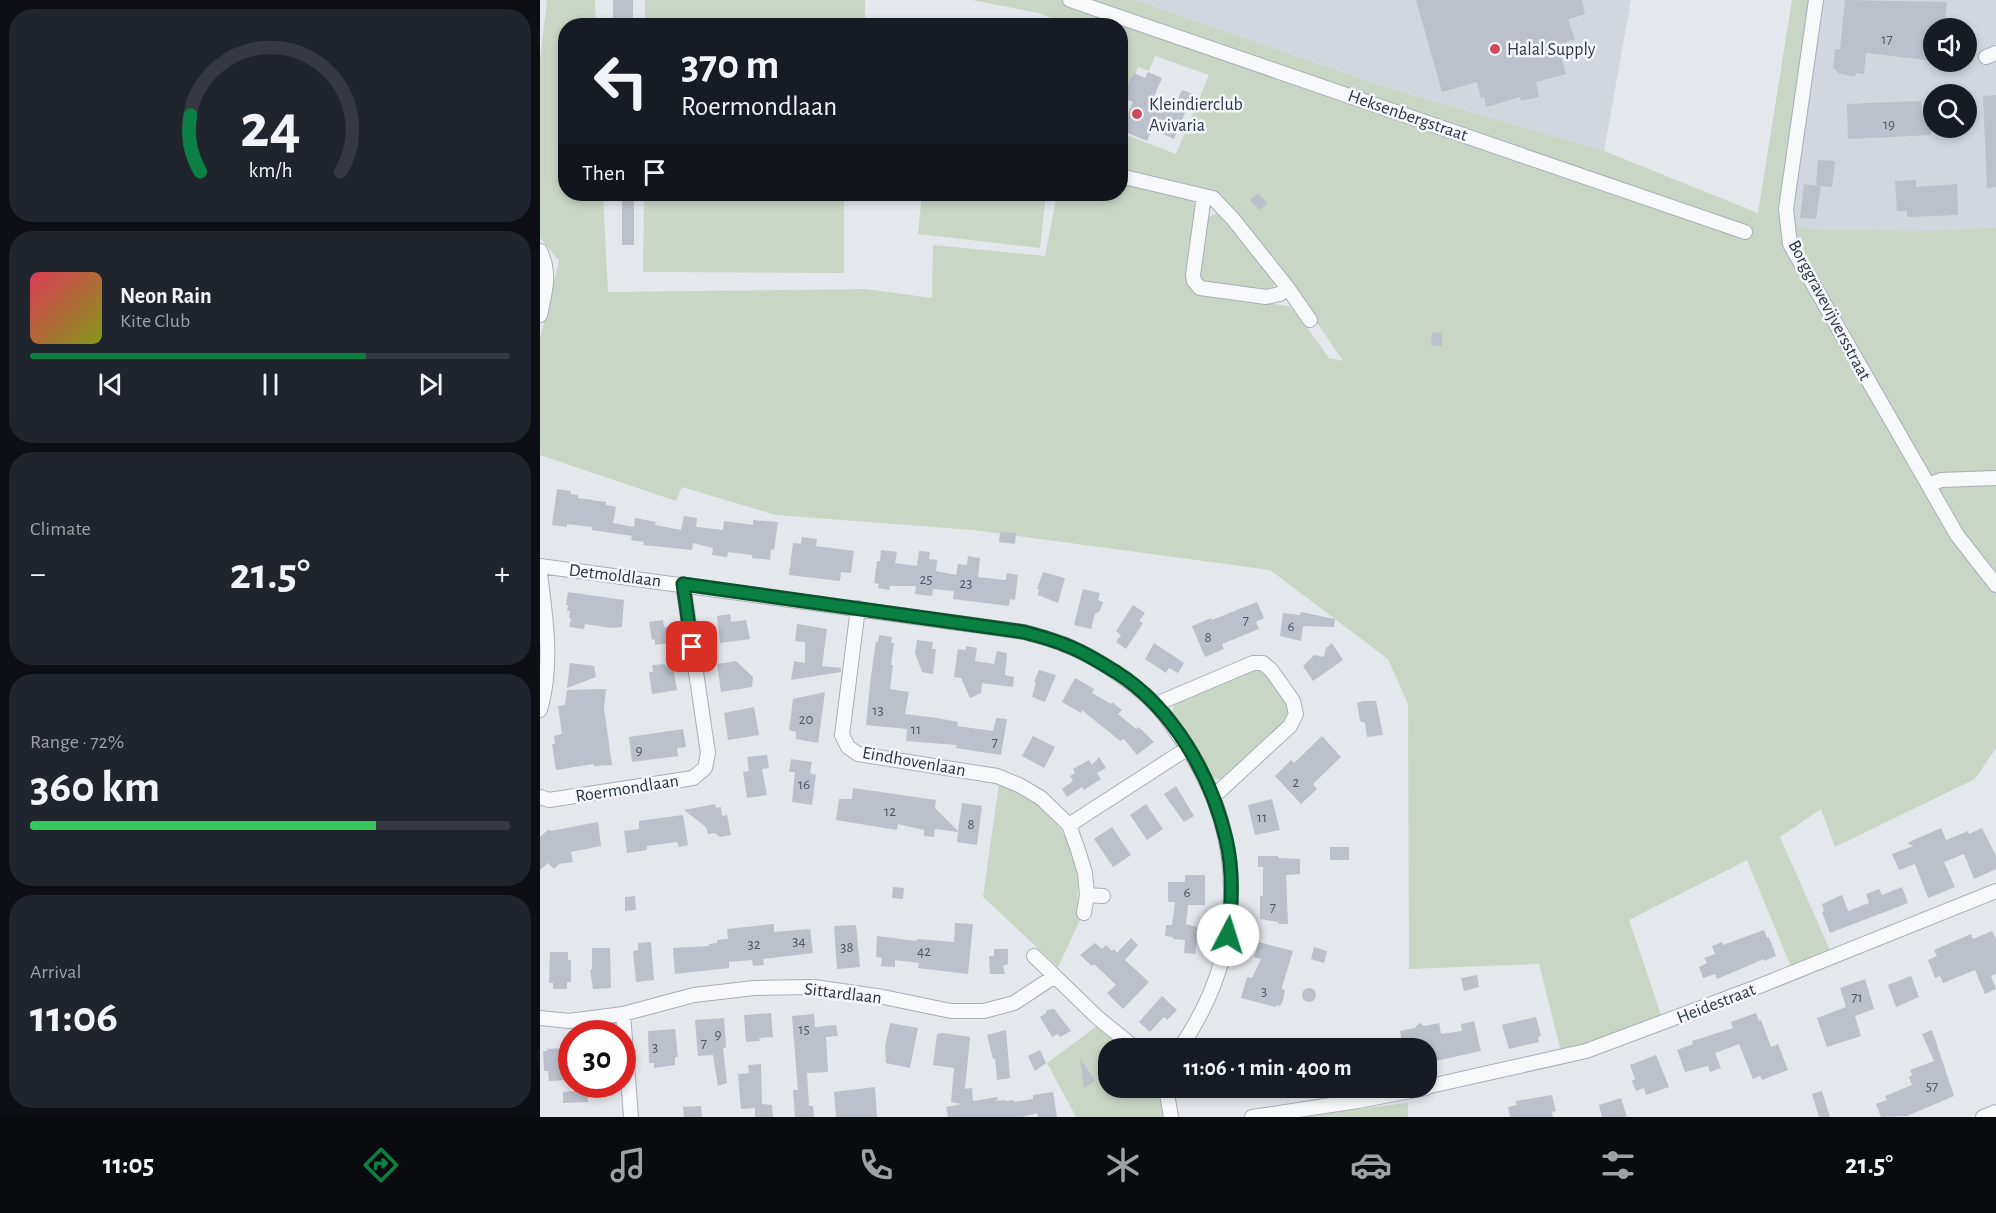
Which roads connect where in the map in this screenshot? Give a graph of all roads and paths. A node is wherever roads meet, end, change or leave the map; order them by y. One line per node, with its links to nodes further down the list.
1 (1070, 0): 3 (street, Heksenbergstraat)
2 (1816, 0): 13 (street, Borggravevijversstraat)
3 (1114, 18)
4 (1128, 23): 7 (street, Heksenbergstraat)
5 (1128, 178): 6 (street)
6 (1204, 196): 9 (street); 9 (street)
7 (1745, 232)
8 (540, 251): 10 (street)
9 (1287, 287): 11 (street)
10 (540, 315)
11 (1310, 320)
12 (1996, 478): 13 (street)
13 (1929, 485): 17 (street, Borggravevijversstraat)
14 (540, 566): 16 (street, Detmoldlaan)
15 (540, 574): 20 (street)
16 (683, 584): 18 (street, Detmoldlaan); 22 (street, Roermondlaan)
17 (1996, 585)
18 (858, 608): 19 (street, Detmoldlaan); 24 (street, Eindhovenlaan)
19 (1156, 704): 21 (street, Detmoldlaan); 23 (street)
20 (540, 710)
21 (1188, 748): 23 (street, Detmoldlaan); 24 (street)
22 (540, 797)
23 (1213, 797): 34 (street, Detmoldlaan)
24 (1069, 825): 26 (street, Eindhovenlaan)
25 (1996, 891): 35 (street, Heidestraat)
26 (1086, 895): 27 (street); 28 (street, Eindhovenlaan)
27 (1103, 896)
28 (1084, 913)
29 (1034, 956): 30 (street)
30 (1055, 976): 31 (street, Sittardlaan); 33 (street)
31 (623, 1014): 32 (street, Sittardlaan); 39 (street)
32 (540, 1018)
33 (1123, 1038)
34 (1187, 1038)
35 (1437, 1085)
36 (1168, 1098): 40 (street)
37 (1373, 1098): 41 (street, Heidestraat)
38 (1996, 1112): 42 (street)
39 (631, 1117)
40 (1171, 1117)
41 (1252, 1117)
42 (1983, 1117)

